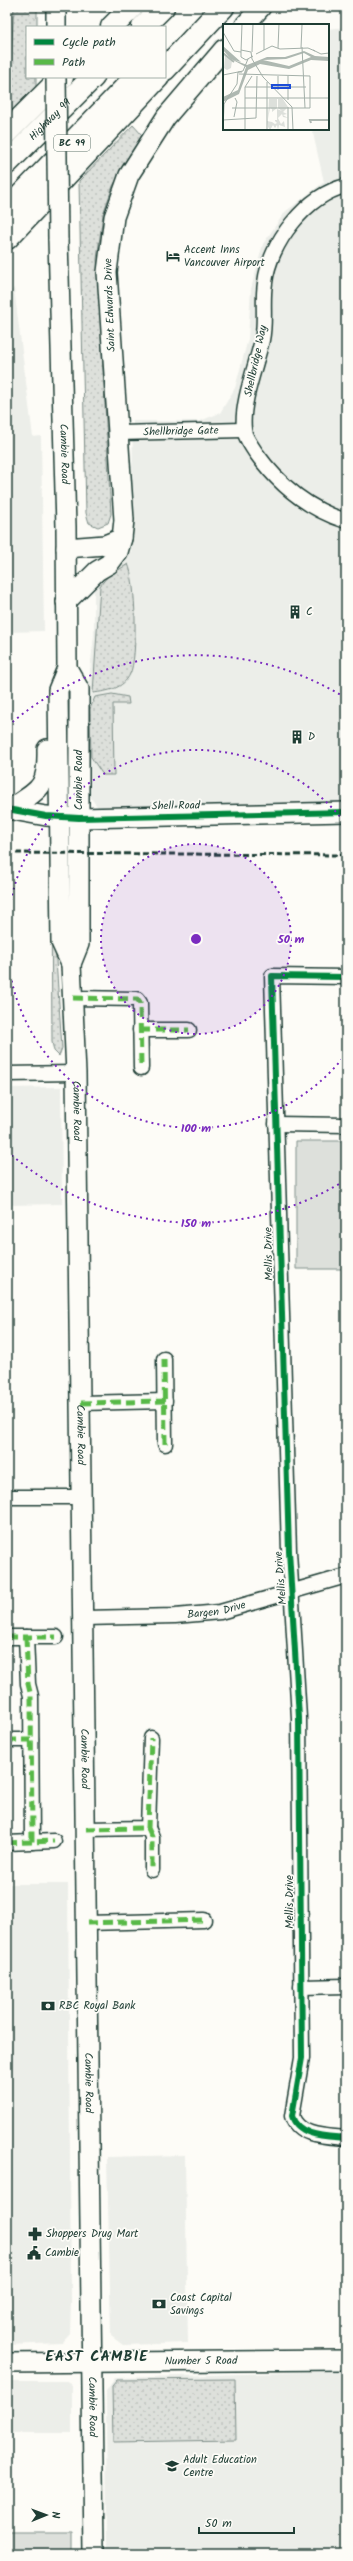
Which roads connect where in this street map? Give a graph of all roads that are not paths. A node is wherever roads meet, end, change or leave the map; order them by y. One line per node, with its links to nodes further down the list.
1 (56, 7): 8 (main road)
2 (132, 7): 9 (highway)
3 (163, 7): 10 (highway)
4 (204, 7): 11 (highway)
5 (223, 7): 13 (highway)
6 (261, 7): 7 (main road)
7 (246, 24)
8 (56, 26)
9 (113, 26)
10 (144, 26)
11 (166, 46)
12 (223, 50): 25 (main road, Saint Edwards Drive)
13 (166, 68)
14 (56, 78): 28 (main road, Cambie Road, bridge)
15 (61, 78): 19 (highway)
16 (92, 78): 20 (highway, Highway 99 / BC 99)
17 (135, 78): 22 (highway, BC 99)
18 (157, 78): 23 (highway)
19 (7, 132)
20 (7, 163)
21 (346, 186): 24 (street, Shellbridge Way)
22 (7, 210)
23 (7, 238)
24 (244, 430): 25 (street, Shellbridge Gate); 26 (street)
25 (119, 433): 27 (main road, Saint Edwards Drive)
26 (346, 521)
27 (122, 538): 28 (main road); 29 (main road, Saint Edwards Drive)
28 (66, 548): 29 (main road, Cambie Road)
29 (66, 602): 30 (main road, Cambie Road)
30 (67, 668): 31 (main road, Cambie Road); 35 (main road, Cambie Road)
31 (58, 690): 32 (main road); 34 (main road, Cambie Road)
32 (9, 809): 34 (main road, Shell Road)
33 (346, 812): 35 (main road, Shell Road)
34 (59, 818): 35 (main road, Shell Road); 36 (main road, Cambie Road)
35 (79, 818): 36 (main road, Cambie Road)
36 (71, 964): 38 (main road, Cambie Road)
37 (346, 977): 44 (street, Mellis Drive)
38 (73, 998): 39 (street); 42 (main road, Cambie Road)
39 (140, 1030): 40 (street); 41 (street)
40 (189, 1030)
41 (141, 1068)
42 (76, 1073): 43 (street); 48 (main road, Cambie Road)
43 (7, 1074)
44 (276, 1124): 45 (street); 53 (street, Mellis Drive)
45 (346, 1125)
46 (164, 1359): 47 (street)
47 (165, 1401): 48 (street); 49 (street)
48 (81, 1403): 51 (main road, Cambie Road)
49 (166, 1444)
50 (7, 1497): 51 (street)
51 (81, 1497): 54 (main road, Cambie Road)
52 (346, 1576): 53 (street, Bargen Drive)
53 (293, 1590): 54 (street, Bargen Drive); 70 (street, Mellis Drive)
54 (84, 1618): 62 (main road, Cambie Road)
55 (7, 1637): 56 (street)
56 (26, 1637): 57 (street); 60 (street)
57 (56, 1637)
58 (152, 1738): 61 (street)
59 (7, 1740): 60 (street)
60 (31, 1740): 64 (street)
61 (148, 1828): 62 (street); 66 (street)
62 (86, 1829): 68 (main road, Cambie Road)
63 (7, 1842): 64 (street)
64 (32, 1842): 65 (street)
65 (54, 1842)
66 (152, 1870)
67 (204, 1920): 68 (street)
68 (87, 1923): 74 (main road, Cambie Road)
69 (346, 1986): 70 (street)
70 (300, 1987): 71 (street, Mellis Drive)
71 (346, 2138)
72 (346, 2360): 74 (main road, Number 5 Road)
73 (7, 2363): 74 (main road, Number 5 Road)
74 (91, 2363): 75 (main road, Cambie Road)
75 (94, 2554)

